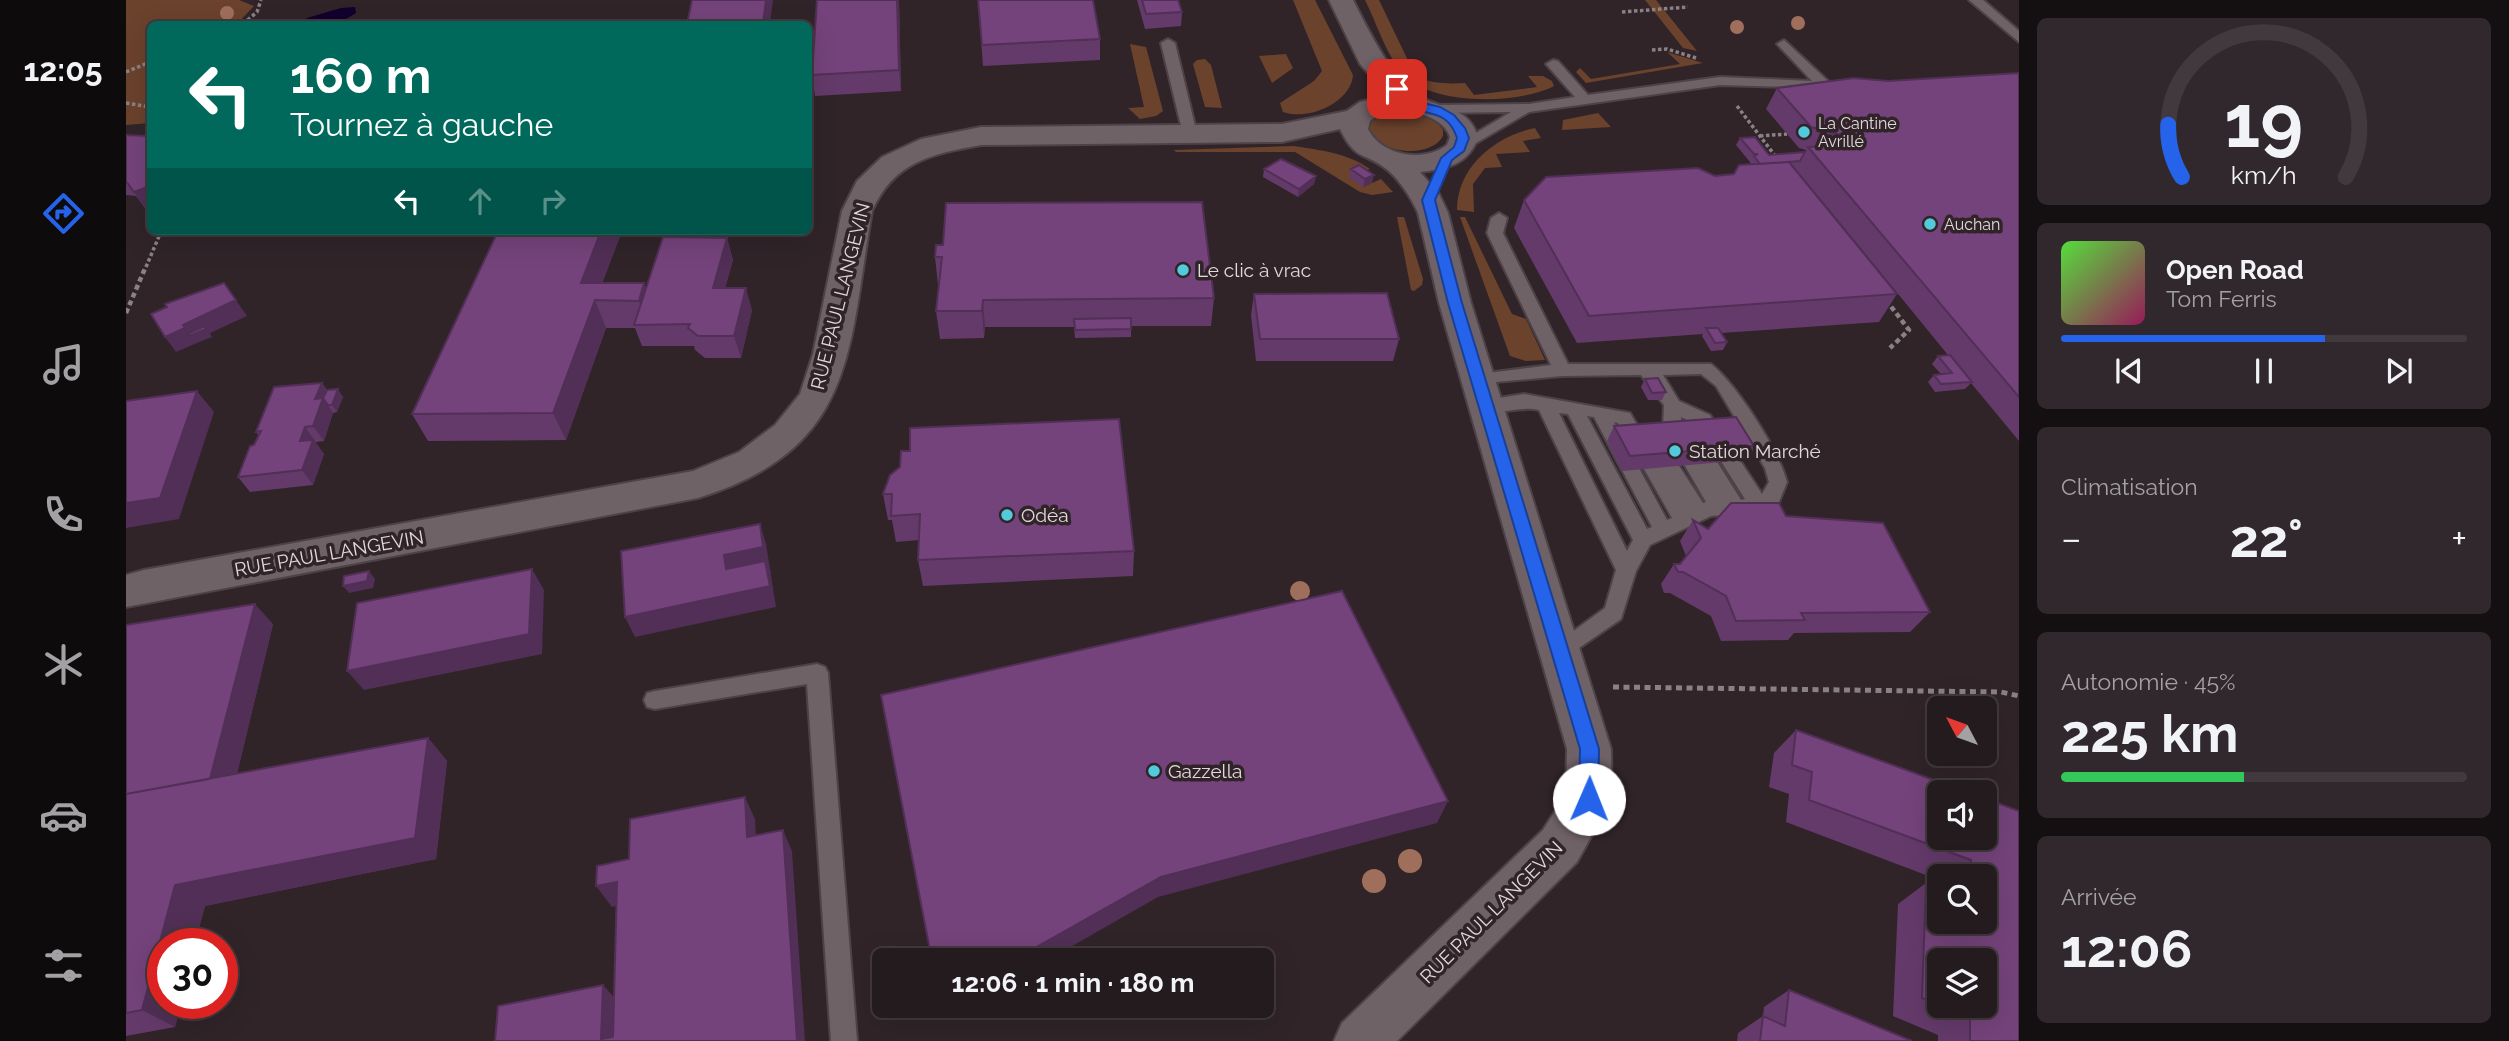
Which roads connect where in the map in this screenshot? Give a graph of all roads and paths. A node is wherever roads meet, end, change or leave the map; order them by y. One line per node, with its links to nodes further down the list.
1 (261, 0): 6 (path)
2 (1341, 0): 11 (street)
3 (1975, 0): 7 (lane)
4 (1688, 7): 5 (path)
5 (1622, 12)
6 (247, 21)
7 (2019, 38)
8 (1168, 43): 21 (lane)
9 (1784, 44): 14 (lane)
10 (147, 63): 13 (path)
11 (1373, 64): 18 (street); 20 (street)
12 (1553, 64): 14 (lane)
13 (126, 72)
14 (1584, 99): 19 (lane)
15 (126, 103): 17 (path)
16 (1735, 104): 23 (path)
17 (147, 106)
18 (1423, 106): 19 (lane); 20 (street); 24 (street)
19 (1529, 108): 24 (lane)
20 (1361, 124): 21 (street, RUE PAUL LANGEVIN); 26 (street)
21 (1190, 134): 46 (street, RUE PAUL LANGEVIN)
22 (1787, 134): 23 (path)
23 (1760, 136): 25 (path)
24 (1453, 153): 26 (street); 27 (street)
25 (1777, 158)
26 (1396, 162): 27 (street, RUE PAUL LANGEVIN)
27 (1428, 200): 35 (street, RUE PAUL LANGEVIN)
28 (1499, 218): 34 (lane)
29 (160, 235): 31 (path)
30 (1884, 298): 32 (path)
31 (126, 313)
32 (1890, 348)
33 (1642, 368): 34 (lane); 37 (lane); 40 (lane)
34 (1562, 370): 35 (lane)
35 (1482, 393): 36 (lane); 47 (street, RUE PAUL LANGEVIN)
36 (1546, 405): 38 (lane); 45 (lane)
37 (1673, 405): 40 (lane); 41 (lane)
38 (1574, 408): 39 (lane); 44 (lane)
39 (1600, 412): 42 (lane); 43 (lane)
40 (1759, 506): 41 (lane)
41 (1728, 508): 42 (lane)
42 (1691, 517): 43 (lane)
43 (1664, 530): 44 (lane)
44 (1643, 540): 45 (lane)
45 (1626, 570): 47 (lane)
46 (126, 592)
47 (1560, 652): 52 (street, RUE PAUL LANGEVIN)
48 (1612, 687): 49 (path)
49 (2019, 696)
50 (655, 700): 51 (lane)
51 (844, 1041)
52 (1360, 1041)

